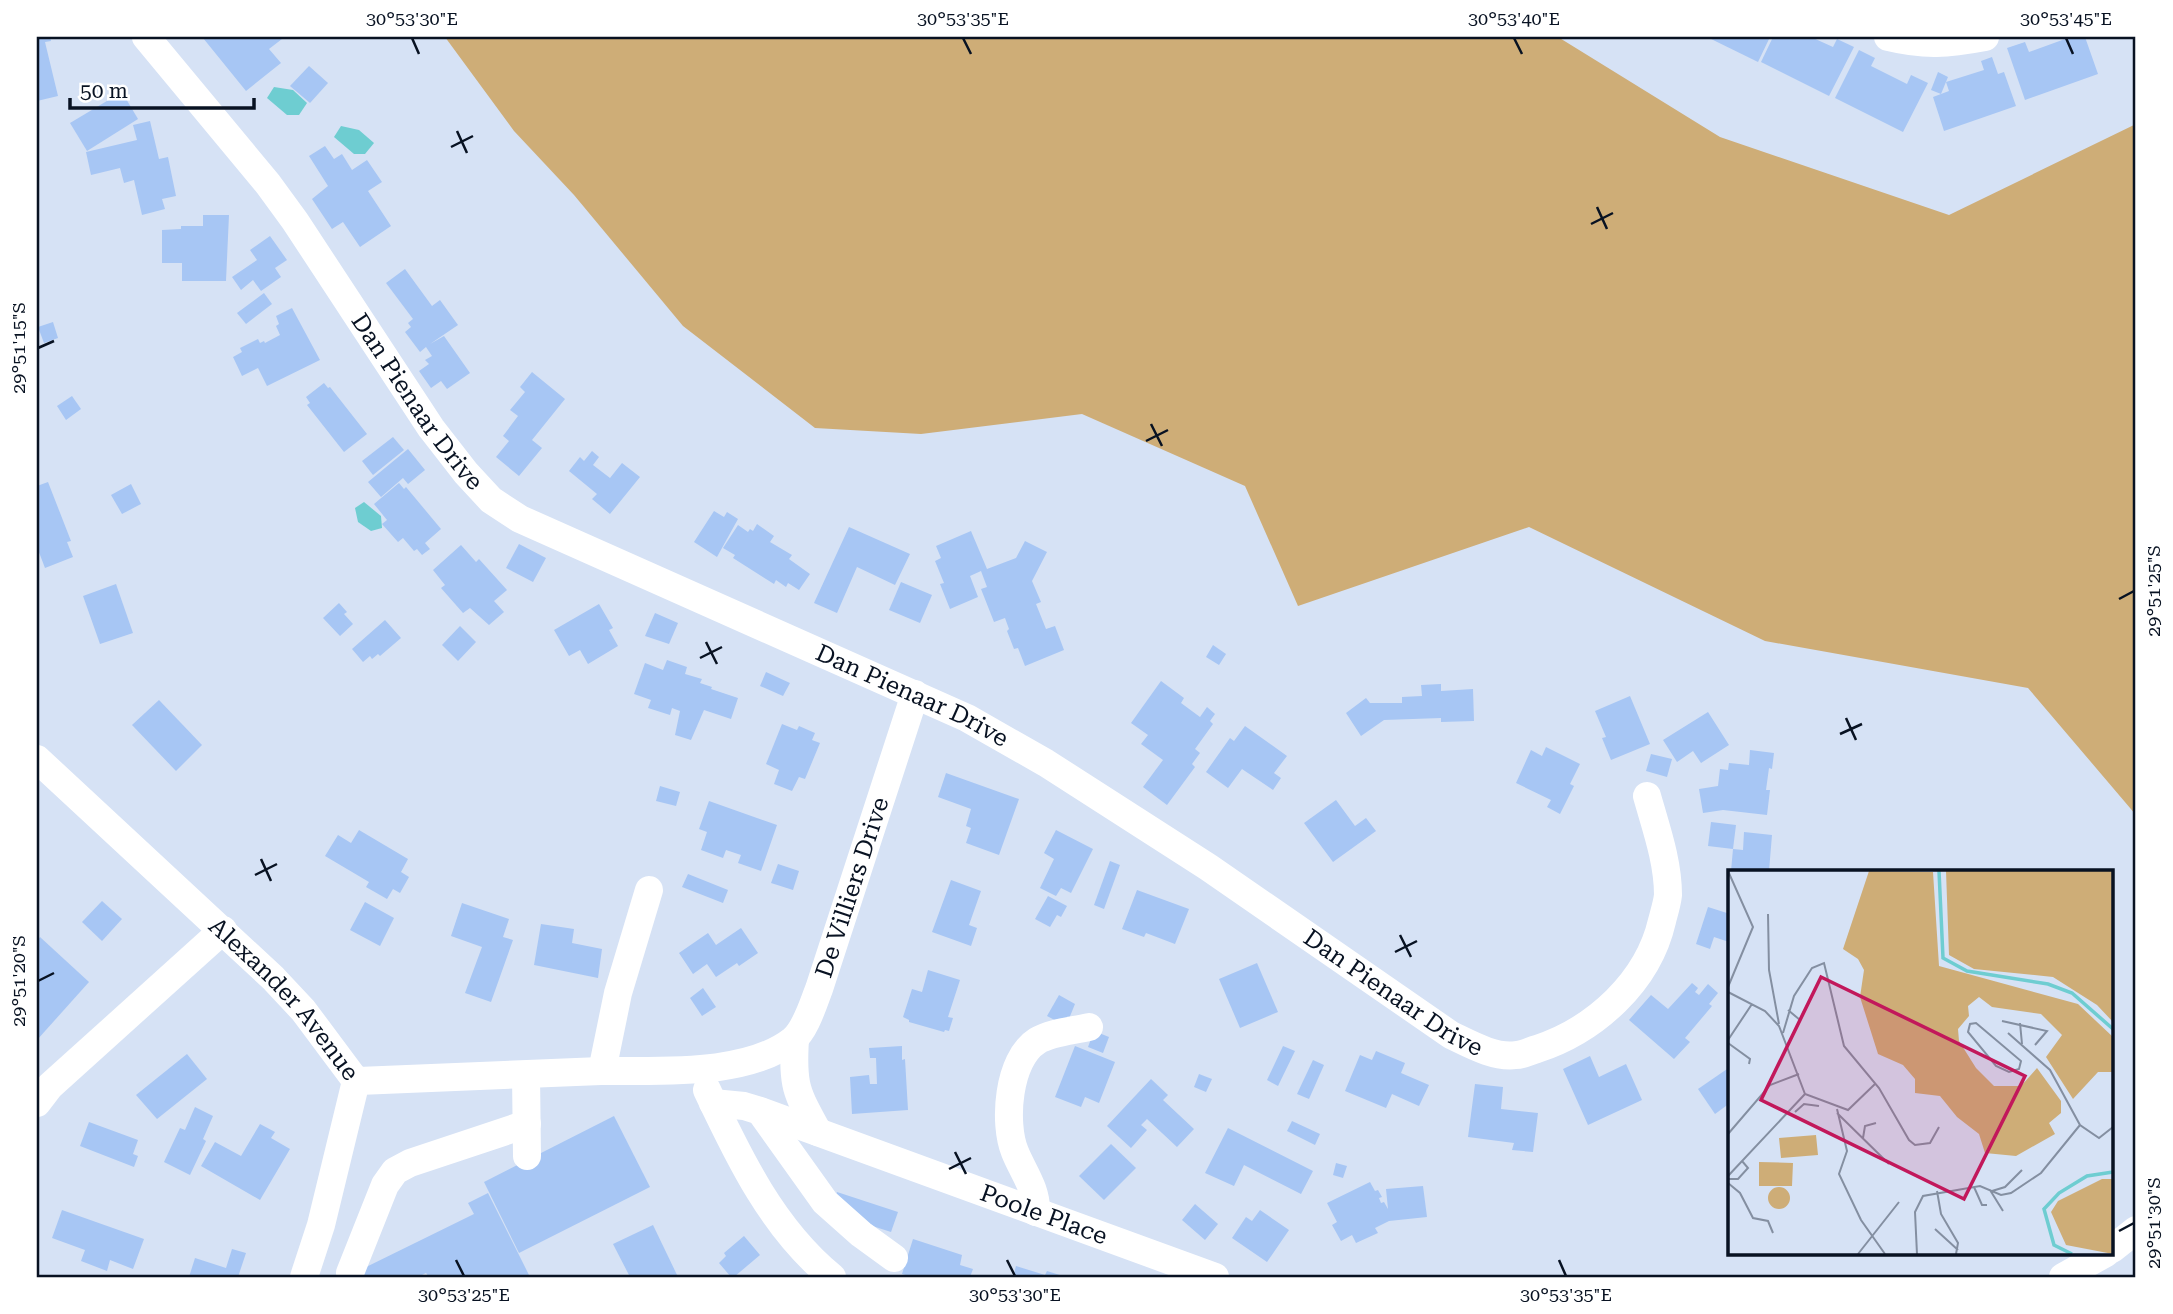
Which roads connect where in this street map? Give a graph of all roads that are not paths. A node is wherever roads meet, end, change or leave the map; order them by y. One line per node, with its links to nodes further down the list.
1 (146, 37): 4 (street, Dan Pienaar Drive)
2 (1888, 37): 3 (street)
3 (1985, 37)
4 (915, 694): 6 (street, Dan Pienaar Drive); 10 (street, De Villiers Drive)
5 (37, 759): 8 (street, Alexander Avenue)
6 (1647, 796)
7 (649, 890): 12 (street)
8 (223, 930): 14 (street, Alexander Avenue); 15 (street)
9 (1090, 1027): 21 (street)
10 (795, 1039): 11 (street, Alexander Avenue); 19 (street)
11 (696, 1069): 12 (street, Alexander Avenue); 16 (street)
12 (602, 1071): 13 (street, Alexander Avenue)
13 (526, 1075): 14 (street, Alexander Avenue); 18 (street)
14 (356, 1081): 28 (street)
15 (37, 1103)
16 (713, 1103): 17 (street, Poole Place); 29 (street)
17 (761, 1111): 19 (street, Poole Place); 25 (street)
18 (527, 1124): 20 (street); 26 (street)
19 (818, 1132): 21 (street, Poole Place)
20 (527, 1156)
21 (1036, 1212): 30 (street, Poole Place)
22 (2136, 1230): 23 (street)
23 (2114, 1247)
24 (2105, 1254): 27 (street)
25 (894, 1258)
26 (350, 1273)
27 (2072, 1276)
28 (304, 1277)
29 (832, 1277)
30 (1215, 1277)

